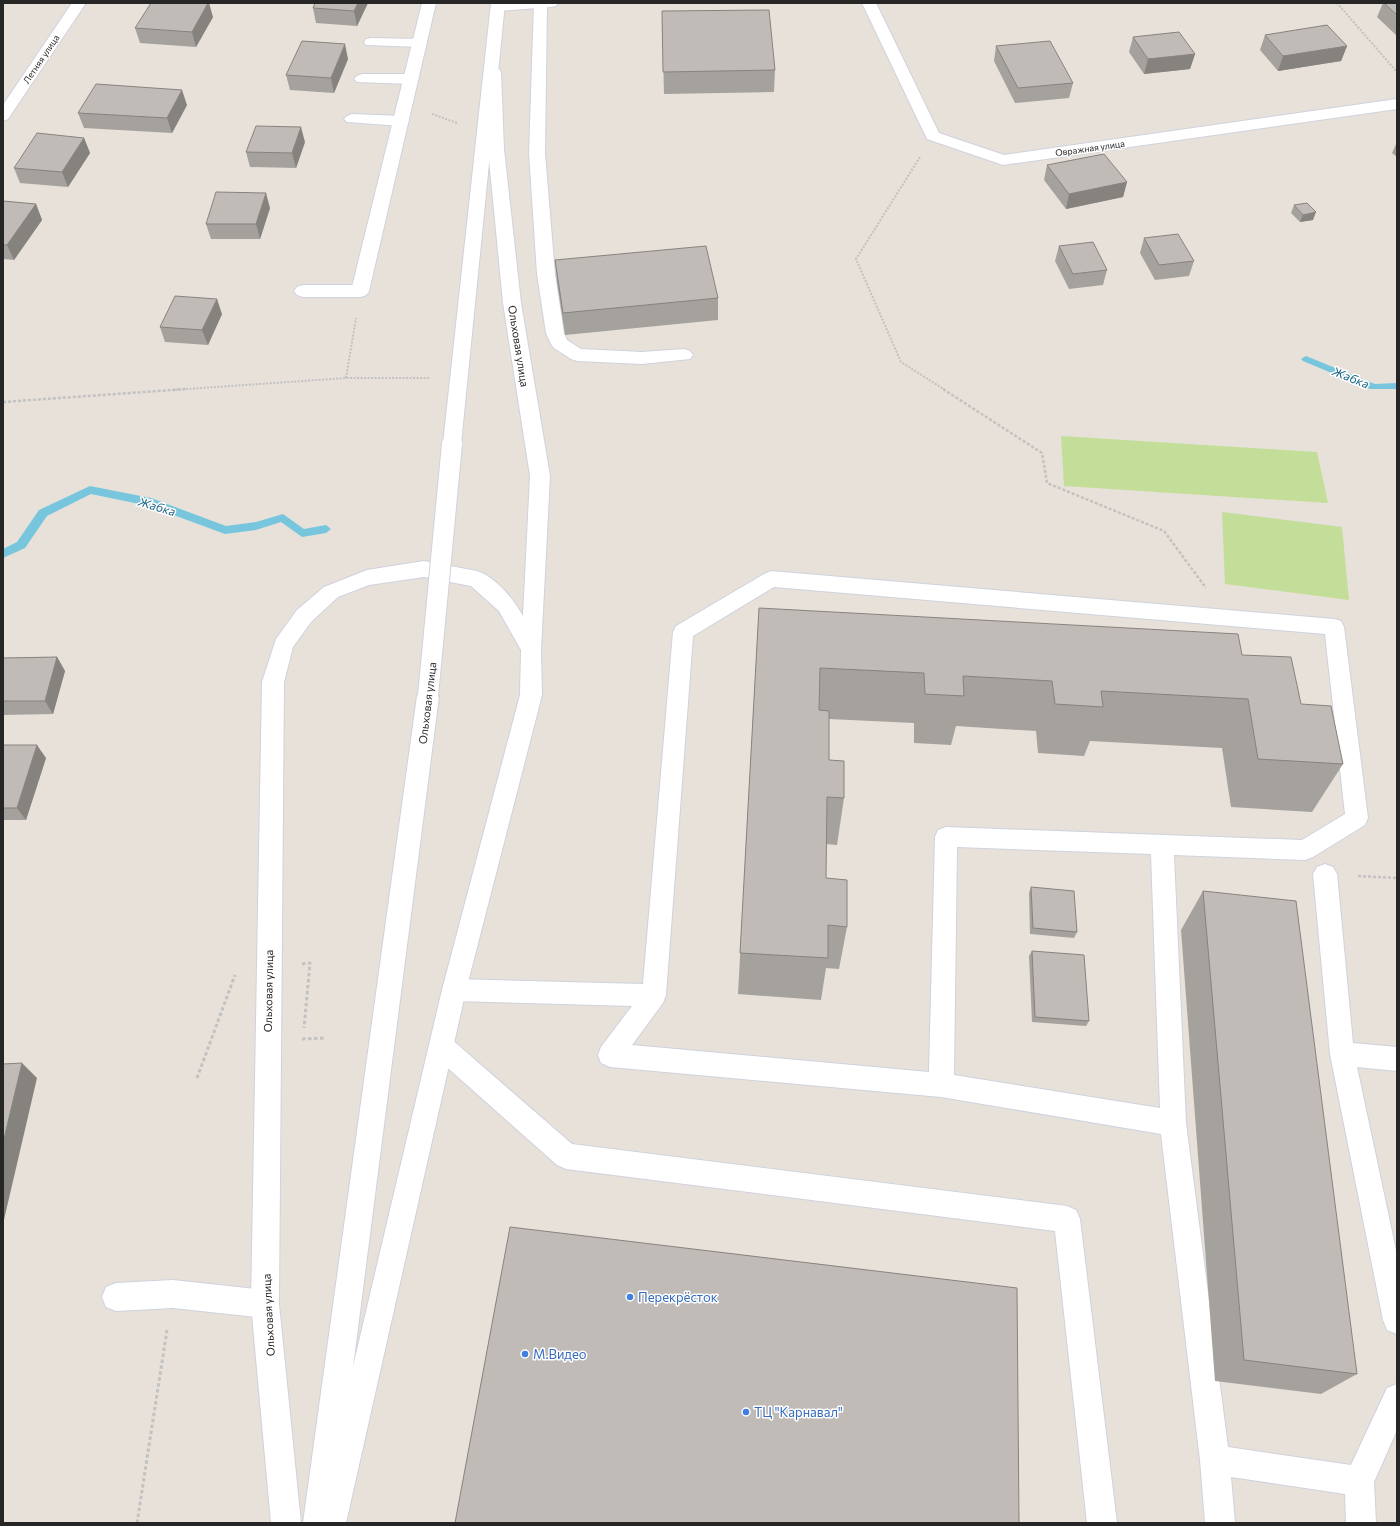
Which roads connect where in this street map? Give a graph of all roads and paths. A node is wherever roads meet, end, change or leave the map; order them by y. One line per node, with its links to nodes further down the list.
1 (79, 3): 14 (street, Летняя улица)
2 (429, 3): 9 (street)
3 (546, 3): 6 (street); 20 (street)
4 (869, 3): 17 (street)
5 (1337, 3): 10 (path)
6 (498, 5): 8 (street, Ольховая улица)
7 (370, 42): 9 (street)
8 (493, 42): 25 (street, Ольховая улица); 49 (street, Ольховая улица, bridge)
9 (419, 43): 12 (street)
10 (1397, 72)
11 (362, 79): 12 (street)
12 (411, 79): 16 (street)
13 (1397, 104): 17 (street, Овражная улица)
14 (3, 116)
15 (352, 119): 16 (street)
16 (401, 121): 19 (street)
17 (933, 136): 24 (path)
18 (304, 291): 19 (street)
19 (360, 291): 21 (path)
20 (684, 355)
21 (346, 378): 22 (path); 23 (path)
22 (433, 378)
23 (3, 402)
24 (1228, 617): 26 (street); 31 (street)
25 (530, 650): 29 (street, Ольховая улица); 30 (street, Ольховая улица)
26 (1162, 844): 38 (street); 39 (street)
27 (1325, 874): 28 (path); 35 (street)
28 (1397, 878)
29 (268, 969): 37 (path); 42 (street, Ольховая улица)
30 (454, 990): 31 (street); 34 (street, Ольховая улица)
31 (654, 995): 38 (street)
32 (304, 1029): 33 (path)
33 (326, 1038)
34 (441, 1046): 50 (street, Ольховая улица); 51 (street)
35 (1342, 1054): 36 (street); 43 (street)
36 (1397, 1059)
37 (198, 1078)
38 (941, 1085): 39 (street)
39 (1173, 1123): 45 (street)
40 (173, 1294): 41 (street); 42 (street); 47 (path)
41 (116, 1297)
42 (265, 1304): 48 (street, Ольховая улица)
43 (1397, 1320)
44 (1397, 1398): 46 (street)
45 (1215, 1460): 46 (street); 52 (street)
46 (1359, 1481): 53 (street)
47 (137, 1523)
48 (286, 1523)
49 (318, 1523)
50 (331, 1523)
51 (1102, 1523)
52 (1220, 1523)
53 (1361, 1523)

